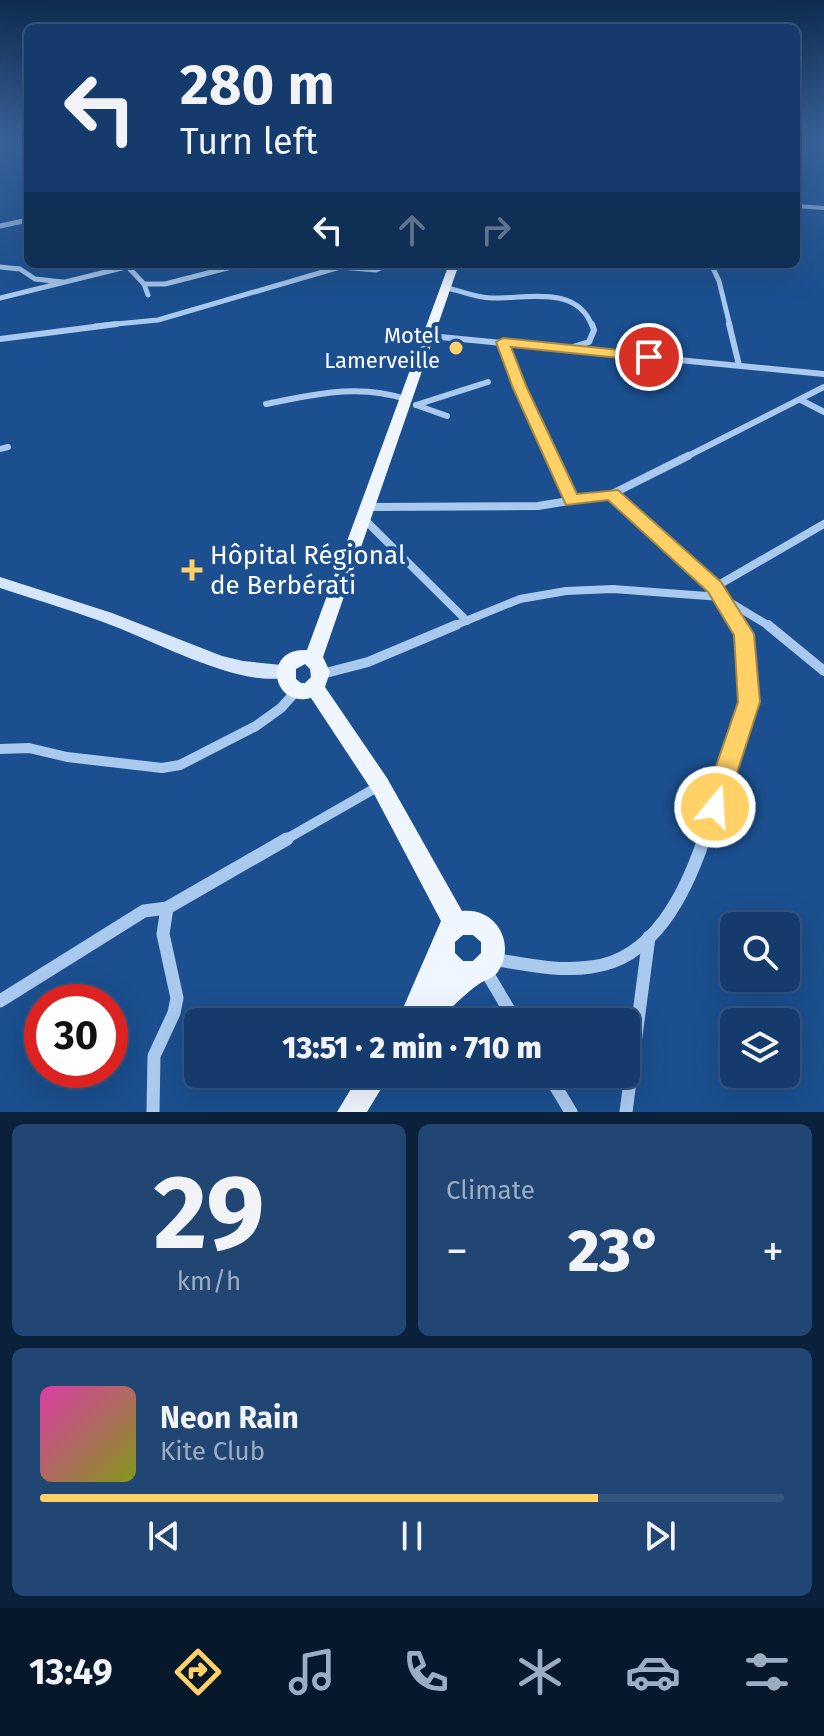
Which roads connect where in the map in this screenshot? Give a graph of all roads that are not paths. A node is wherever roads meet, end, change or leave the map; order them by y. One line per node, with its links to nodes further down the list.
1 (800, 206): 2 (street)
2 (824, 208)
3 (24, 221): 4 (street)
4 (0, 226)
5 (0, 267): 14 (street)
6 (124, 268): 14 (street)
7 (129, 268): 15 (street)
8 (227, 268): 15 (street)
9 (337, 268): 19 (street)
10 (352, 268): 11 (street)
11 (381, 268)
12 (453, 268): 16 (main road)
13 (713, 268): 25 (street)
14 (63, 282): 18 (street)
15 (144, 284): 17 (street)
16 (447, 288): 20 (main road); 24 (street)
17 (148, 295)
18 (0, 298)
19 (17, 336): 21 (street); 23 (street)
20 (430, 336): 22 (street); 30 (main road)
21 (0, 339)
22 (503, 342): 24 (street); 35 (street)
23 (0, 345)
24 (562, 349): 25 (street)
25 (739, 365): 26 (street)
26 (824, 374)
27 (488, 382): 30 (street)
28 (824, 387): 29 (street)
29 (801, 400): 32 (street); 34 (street)
30 (408, 403): 31 (street); 33 (street); 36 (main road)
31 (266, 404)
32 (824, 412)
33 (447, 416)
34 (612, 494): 35 (street); 39 (street)
35 (572, 501): 36 (street)
36 (366, 512): 41 (street); 44 (main road)
37 (824, 524): 39 (street)
38 (0, 582): 42 (street)
39 (715, 587): 40 (street)
40 (722, 598): 41 (street); 43 (street); 49 (street)
41 (467, 621): 44 (street)
42 (285, 671): 44 (main road); 44 (main road)
43 (824, 671)
44 (312, 677): 45 (street); 46 (main road)
45 (0, 749)
46 (380, 785): 47 (street); 48 (main road)
47 (167, 908): 51 (street); 55 (street)
48 (450, 935): 50 (main road); 50 (main road); 50 (main road)
49 (649, 937): 50 (street); 58 (street)
50 (482, 968): 52 (street)
51 (0, 1001)
52 (507, 1008)
53 (367, 1088): 56 (main road)
54 (556, 1088): 57 (street)
55 (153, 1112)
56 (351, 1112)
57 (571, 1112)
58 (626, 1112)

